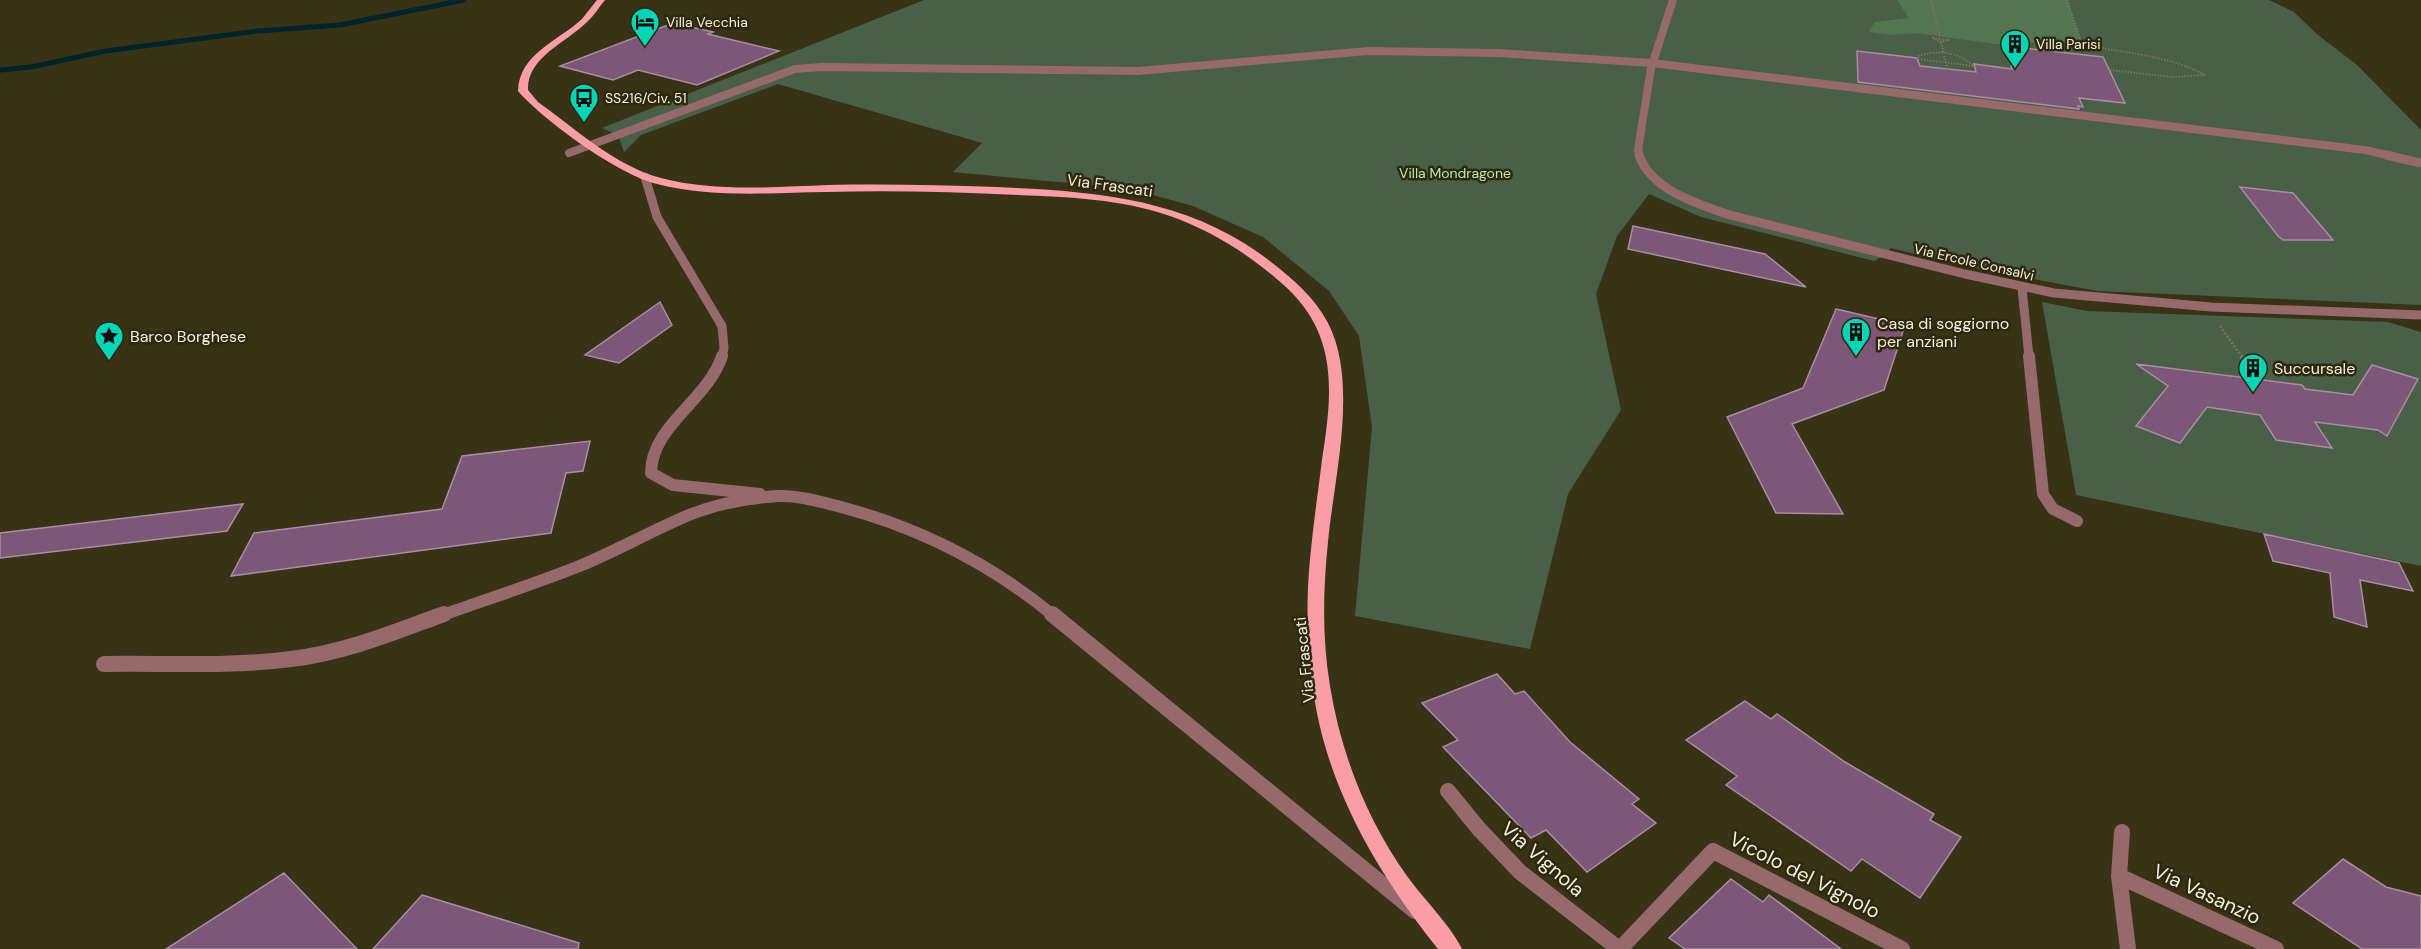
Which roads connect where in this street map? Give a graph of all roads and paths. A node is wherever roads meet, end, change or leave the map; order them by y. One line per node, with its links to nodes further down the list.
1 (601, 0): 12 (main road, Via Frascati)
2 (1673, 0): 8 (street, Via Ercole Consalvi)
3 (1931, 0): 5 (path)
4 (2067, 0): 11 (path)
5 (1940, 37): 6 (path); 6 (path)
6 (1941, 42): 7 (path)
7 (1944, 55): 9 (path); 9 (path); 9 (path)
8 (1652, 63): 12 (street); 14 (street); 16 (street, Via Ercole Consalvi)
9 (1946, 63): 10 (path)
10 (1948, 70)
11 (2109, 70)
12 (590, 146): 13 (street); 15 (main road, Via Frascati)
13 (569, 153)
14 (2421, 163)
15 (645, 177): 20 (street); 26 (main road, Via Frascati)
16 (2022, 288): 17 (street, Via Ercole Consalvi); 21 (street)
17 (2206, 305): 18 (street, Via Ercole Consalvi); 19 (path)
18 (2421, 315)
19 (2258, 380)
20 (780, 496): 22 (street); 26 (street)
21 (2077, 521)
22 (104, 664)
23 (1448, 792): 28 (street, Via Vignola)
24 (2121, 831): 25 (street)
25 (2119, 876): 30 (street); 31 (street, Via Vasanzio)
26 (1430, 923): 27 (main road, Via Frascati)
27 (1451, 949)
28 (1619, 949): 29 (street, Vicolo del Vignolo)
29 (1902, 949)
30 (2128, 949)
31 (2276, 949)

